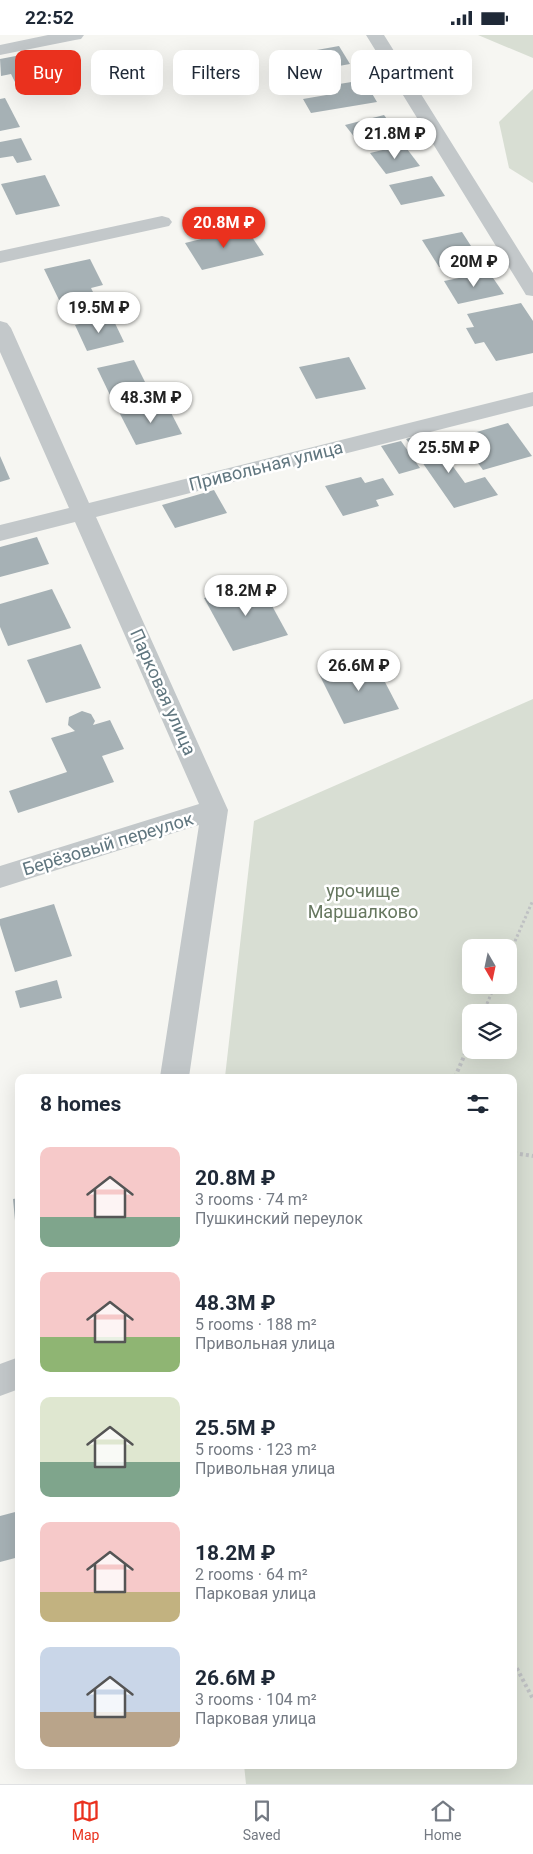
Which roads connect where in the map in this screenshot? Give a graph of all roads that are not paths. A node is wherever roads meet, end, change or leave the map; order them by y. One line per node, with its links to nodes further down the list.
1 (75, 35): 3 (street)
2 (376, 35): 6 (street)
3 (0, 50)
4 (162, 222): 5 (street)
5 (0, 257)
6 (533, 290)
7 (0, 328): 9 (street, Парковая улица)
8 (533, 399): 9 (street, Привольная улица)
9 (82, 512): 10 (street, Привольная улица); 11 (street, Парковая улица)
10 (0, 533)
11 (216, 810): 12 (street, Берёзовый переулок); 13 (street)
12 (0, 877)
13 (175, 1074)
14 (15, 1374): 15 (street)
15 (0, 1380)

